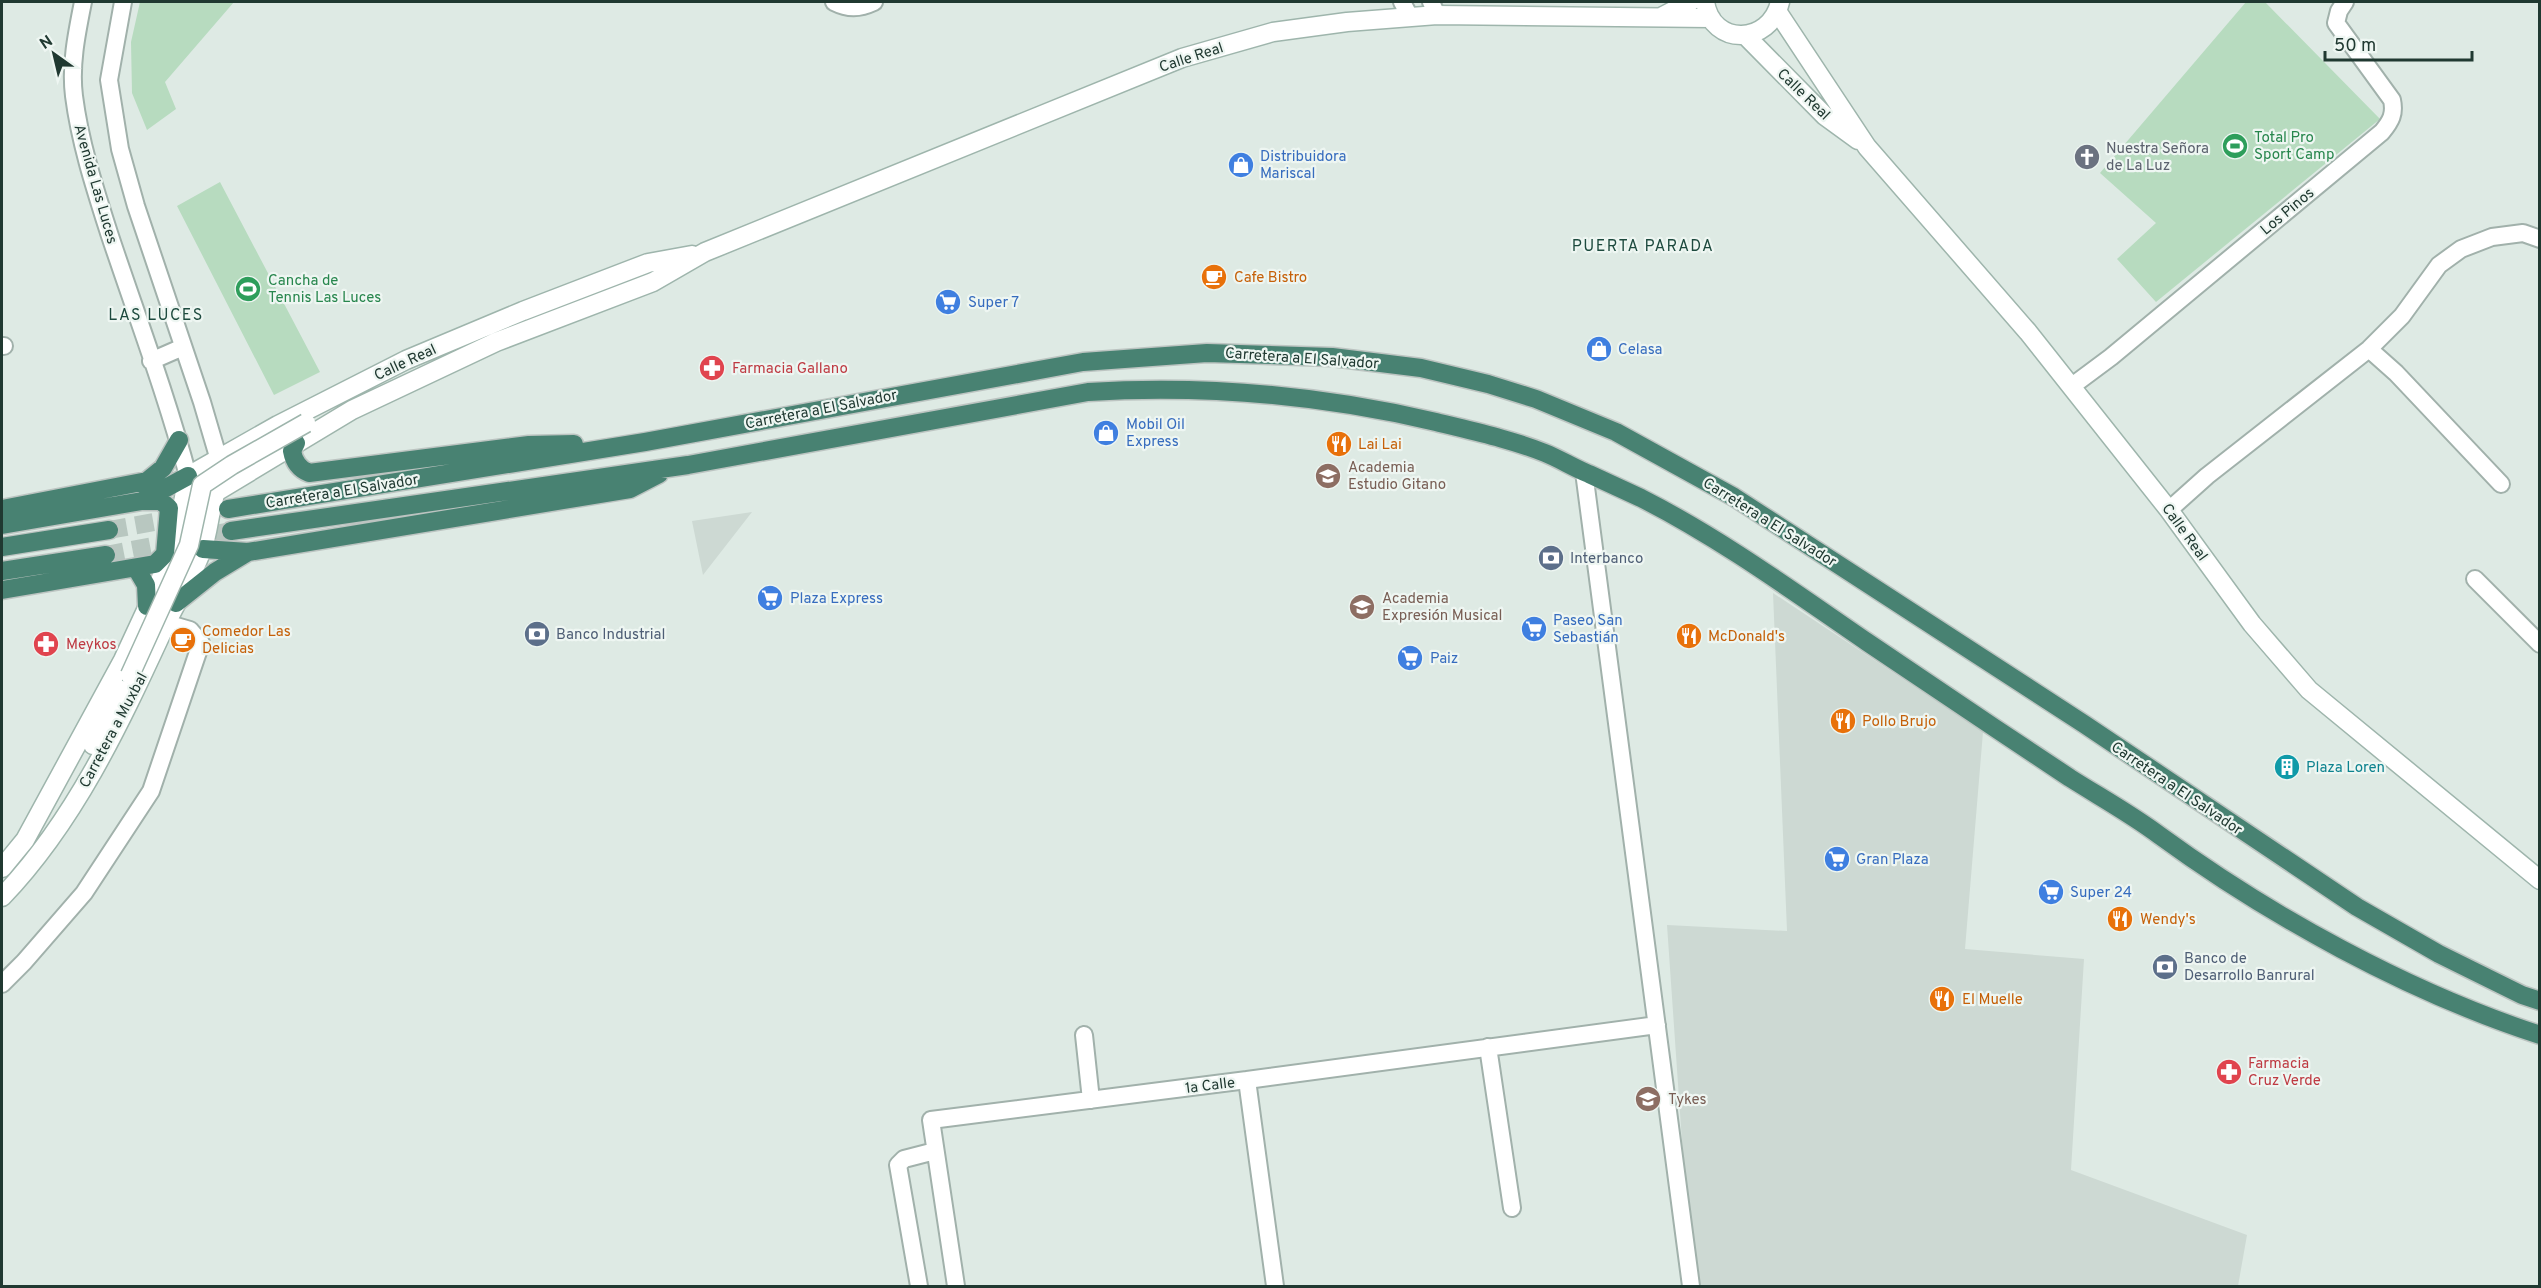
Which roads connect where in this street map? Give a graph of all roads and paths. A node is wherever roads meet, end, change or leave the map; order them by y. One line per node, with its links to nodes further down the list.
1 (83, 2): 18 (street, Avenida Las Luces)
2 (123, 2): 16 (street)
3 (834, 2): 4 (street)
4 (874, 2)
5 (1690, 2): 11 (main road)
6 (2345, 2): 19 (street, Los Pinos)
7 (1779, 6): 12 (main road); 13 (main road, Calle Real)
8 (1434, 8): 9 (main road, Calle Real); 11 (main road, Calle Real)
9 (1406, 9): 15 (main road, Calle Real)
10 (1708, 10): 11 (main road, Calle Real); 12 (main road)
11 (1658, 18)
12 (1745, 35): 13 (main road, Calle Real)
13 (1867, 147): 19 (main road, Calle Real)
14 (2540, 238): 17 (street)
15 (705, 252): 22 (main road, Calle Real); 23 (main road, Calle Real); 50 (main road, bridge)
16 (183, 347): 18 (street); 23 (street)
17 (2369, 349): 27 (street); 31 (street)
18 (151, 362): 20 (street, Avenida Las Luces)
19 (2072, 386): 31 (main road, Calle Real)
20 (179, 440): 26 (street, Avenida Las Luces); 30 (highway)
21 (645, 442): 22 (highway); 29 (highway, Carretera a El Salvador); 53 (highway, Carretera a El Salvador)
22 (296, 443): 29 (main road, Calle Real)
23 (219, 460): 26 (main road, Calle Real); 29 (main road)
24 (674, 467): 25 (highway, Carretera a El Salvador); 35 (highway, Carretera a El Salvador); 38 (highway)
25 (1584, 472): 54 (street); 56 (highway, Carretera a El Salvador)
26 (188, 476): 28 (highway); 33 (main road)
27 (2501, 484)
28 (142, 501): 32 (highway); 33 (highway)
29 (219, 502): 33 (main road, Calle Real); 37 (main road)
30 (2, 509)
31 (2169, 510): 49 (main road, Calle Real)
32 (2, 525)
33 (174, 525): 40 (highway); 45 (main road, Carretera a Muxbal)
34 (109, 530): 36 (highway)
35 (231, 531)
36 (2, 547)
37 (203, 549): 38 (highway); 44 (main road, Carretera a Muxbal)
38 (248, 552): 44 (highway)
39 (106, 555): 41 (highway)
40 (136, 568): 43 (highway); 45 (highway)
41 (2, 571)
42 (2475, 579): 47 (street)
43 (2, 590)
44 (176, 603): 46 (main road, Carretera a Muxbal)
45 (147, 606): 48 (main road, Carretera a Muxbal)
46 (166, 623): 51 (main road, Carretera a Muxbal); 52 (street)
47 (2540, 644)
48 (2, 868)
49 (2538, 875)
50 (2, 882)
51 (2, 897)
52 (2, 984)
53 (2540, 1001)
54 (1657, 1025): 57 (street, 1a Calle); 65 (street)
55 (1084, 1035): 59 (street)
56 (2540, 1035)
57 (1488, 1047): 58 (street, 1a Calle); 61 (street)
58 (1248, 1080): 59 (street, 1a Calle); 64 (street)
59 (1091, 1100): 60 (street, 1a Calle)
60 (935, 1151): 62 (street); 63 (street, 1a Calle)
61 (1512, 1208)
62 (919, 1287)
63 (956, 1287)
64 (1275, 1287)
65 (1691, 1287)

